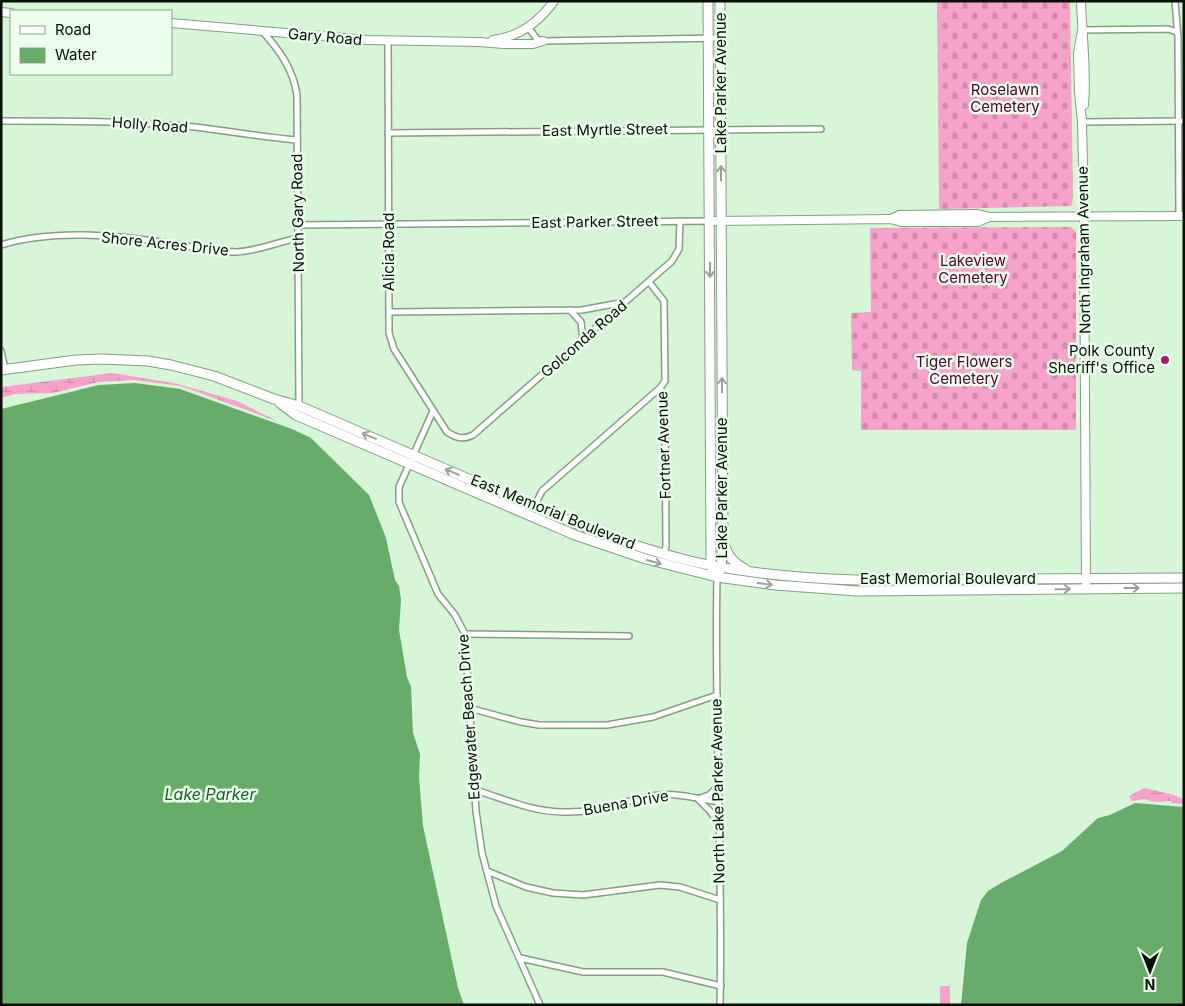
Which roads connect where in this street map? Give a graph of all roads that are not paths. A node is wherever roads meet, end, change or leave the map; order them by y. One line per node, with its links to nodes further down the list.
1 (554, 1): 7 (street)
2 (708, 1): 12 (main road, Lake Parker Avenue)
3 (720, 1): 11 (main road, Lake Parker Avenue)
4 (1081, 1): 8 (street, North Ingraham Avenue)
5 (1176, 1): 10 (street)
6 (172, 22): 9 (street, Gary Road)
7 (528, 26): 14 (street); 15 (street)
8 (1082, 30): 10 (street); 18 (street, North Ingraham Avenue)
9 (263, 31): 13 (street, Gary Road); 23 (street, North Gary Road)
10 (1177, 32): 17 (street)
11 (721, 38): 12 (street); 20 (main road, Lake Parker Avenue)
12 (708, 39): 14 (street); 19 (main road, Lake Parker Avenue)
13 (388, 41): 15 (street, Gary Road); 22 (street, Alicia Road)
14 (543, 41): 15 (street)
15 (479, 42)
16 (1, 121): 23 (street, Holly Road)
17 (1181, 121): 18 (street); 24 (street)
18 (1082, 122): 25 (street, North Ingraham Avenue)
19 (709, 129): 20 (street, East Myrtle Street); 22 (street, East Myrtle Street); 27 (main road, Lake Parker Avenue)
20 (721, 129): 21 (street, East Myrtle Street); 28 (main road, Lake Parker Avenue, one-way to 20)
21 (821, 129)
22 (388, 133): 29 (street, Alicia Road)
23 (297, 140): 30 (street, North Gary Road)
24 (1181, 216): 25 (street, East Parker Street)
25 (1084, 217): 28 (street, East Parker Street); 54 (street, North Ingraham Avenue)
26 (680, 221): 27 (street, East Parker Street); 29 (street, East Parker Street); 33 (street, Golconda Road)
27 (710, 221): 28 (street, East Parker Street); 50 (main road, Lake Parker Avenue, one-way to 50)
28 (721, 222): 48 (main road, Lake Parker Avenue, one-way to 28)
29 (389, 224): 30 (street, East Parker Street); 36 (street, Alicia Road)
30 (299, 225): 31 (street, North Gary Road)
31 (298, 238): 32 (street, Shore Acres Drive); 42 (street, North Gary Road)
32 (1, 245)
33 (648, 282): 34 (street, Golconda Road); 40 (street, Fortner Avenue)
34 (626, 302): 35 (street); 37 (street, Golconda Road)
35 (570, 310): 36 (street); 37 (street)
36 (390, 312): 43 (street, Alicia Road)
37 (582, 340): 44 (street, Golconda Road)
38 (1, 351): 39 (street)
39 (3, 369): 41 (main road, East Memorial Boulevard)
40 (660, 388): 47 (street); 49 (street, Fortner Avenue)
41 (277, 402): 42 (main road, East Memorial Boulevard); 46 (main road, East Memorial Boulevard)
42 (299, 406): 45 (main road, East Memorial Boulevard, one-way to 42)
43 (432, 411): 44 (street, Alicia Road); 45 (street, Edgewater Beach Drive)
44 (460, 438)
45 (414, 456): 46 (street, Edgewater Beach Drive); 47 (main road, East Memorial Boulevard, one-way to 45)
46 (410, 465): 53 (main road, East Memorial Boulevard, one-way to 53); 60 (street, Edgewater Beach Drive)
47 (534, 507): 49 (main road, East Memorial Boulevard)
48 (723, 538): 51 (main road, Lake Parker Avenue); 52 (main road)
49 (664, 554): 50 (main road, East Memorial Boulevard)
50 (711, 565): 51 (main road, East Memorial Boulevard); 53 (main road, Lake Parker Avenue)
51 (721, 567): 52 (main road, East Memorial Boulevard); 53 (main road, Lake Parker Avenue)
52 (750, 572): 56 (main road, East Memorial Boulevard)
53 (717, 577): 59 (main road, East Memorial Boulevard, one-way to 59); 62 (street, North Lake Parker Avenue)
54 (1086, 578): 55 (main road, East Memorial Boulevard); 56 (main road, East Memorial Boulevard); 58 (street, North Ingraham Avenue)
55 (1184, 578)
56 (934, 579): 59 (main road)
57 (1184, 588): 58 (main road, East Memorial Boulevard, one-way to 57)
58 (1086, 589): 59 (main road, East Memorial Boulevard, one-way to 58)
59 (909, 591)
60 (465, 634): 61 (street); 63 (street, Edgewater Beach Drive)
61 (629, 636)
62 (717, 696): 63 (street); 64 (street, North Lake Parker Avenue)
63 (470, 708): 65 (street, Edgewater Beach Drive)
64 (719, 785): 66 (street); 67 (street, North Lake Parker Avenue)
65 (475, 790): 66 (street, Buena Drive); 69 (street, Edgewater Beach Drive)
66 (697, 799): 67 (street, Buena Drive); 68 (street)
67 (719, 802): 68 (street, North Lake Parker Avenue)
68 (720, 828): 70 (street, North Lake Parker Avenue)
69 (487, 871): 70 (street); 71 (street, Edgewater Beach Drive)
70 (720, 900): 72 (street, North Lake Parker Avenue)
71 (520, 958): 72 (street); 73 (street, Edgewater Beach Drive)
72 (721, 986): 74 (street, North Lake Parker Avenue)
73 (540, 1005)
74 (720, 1005)

